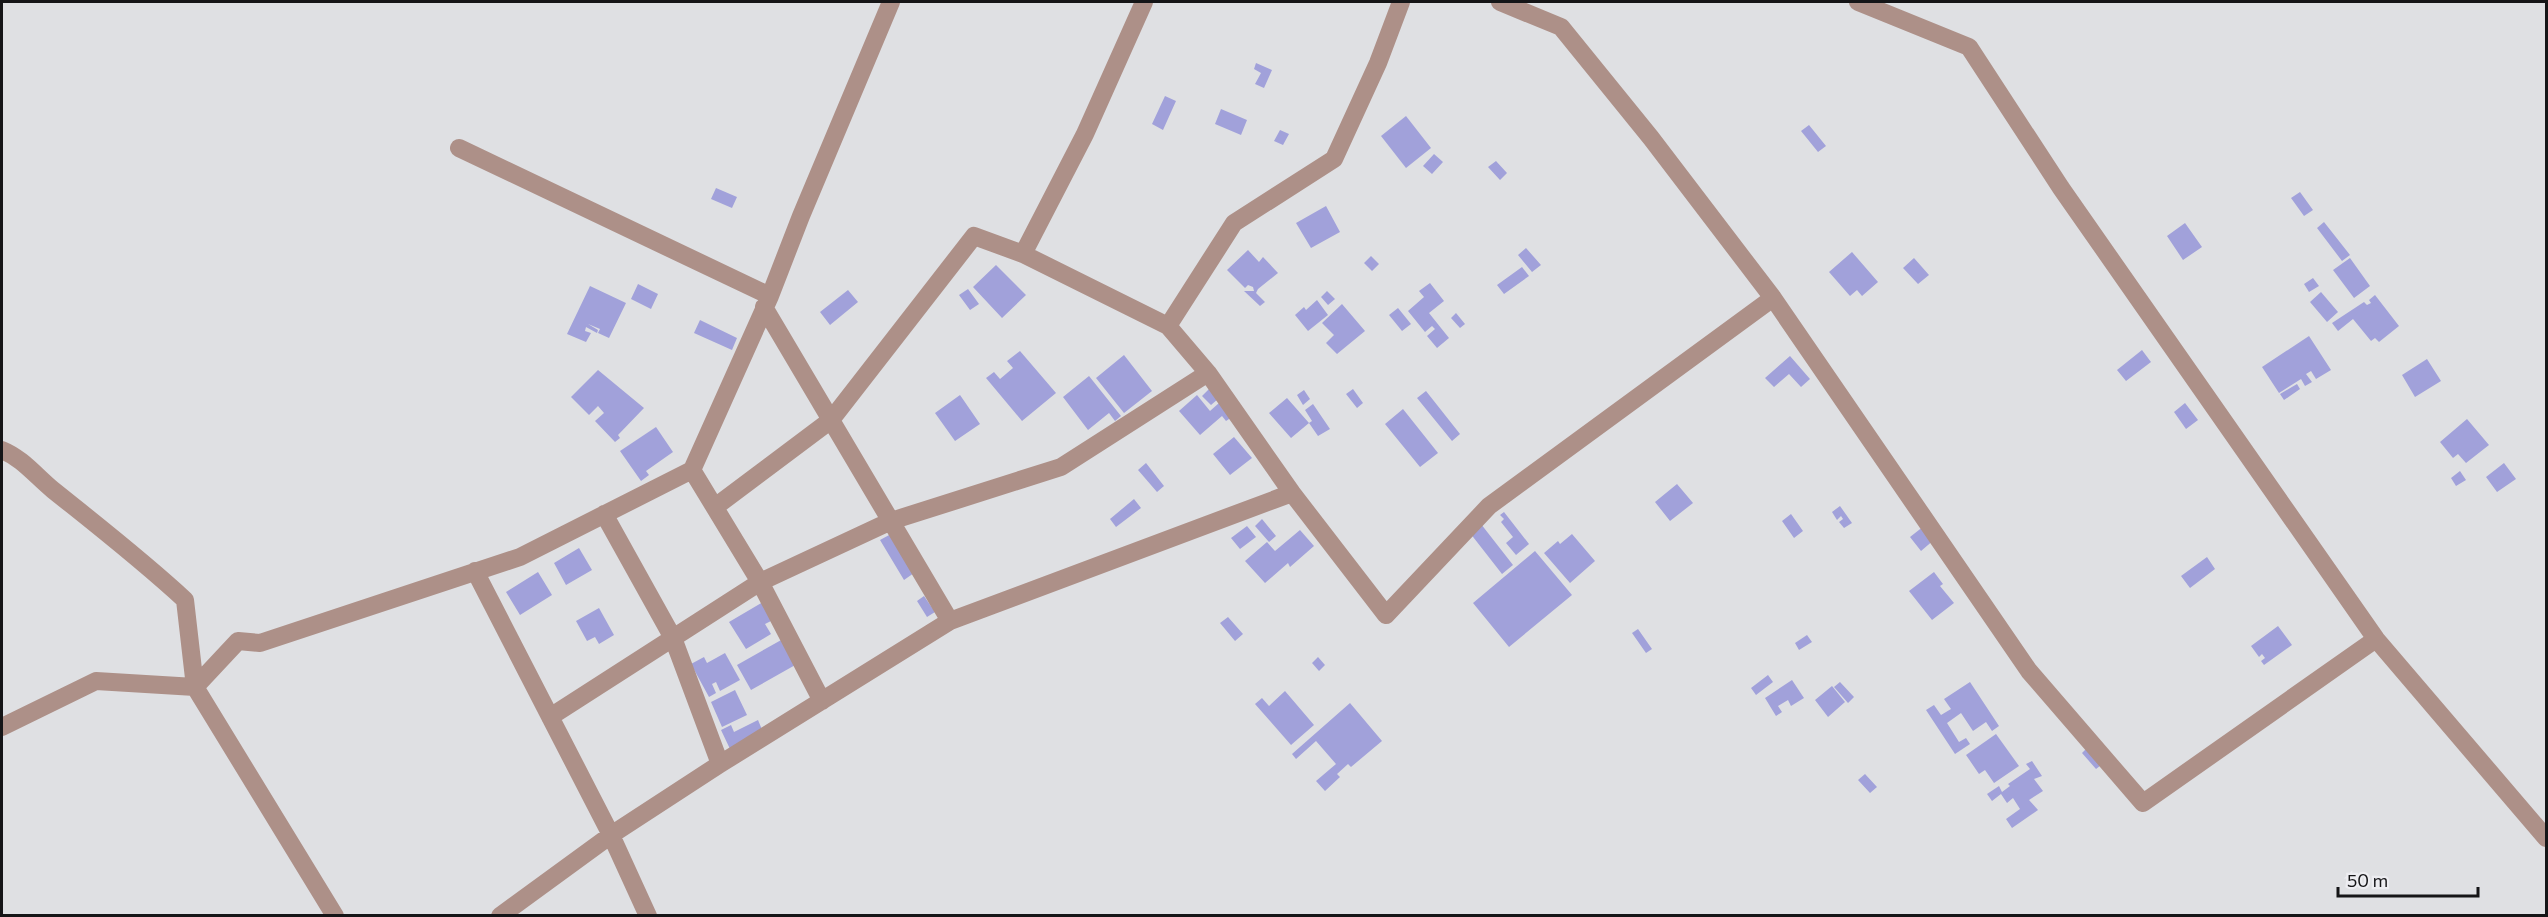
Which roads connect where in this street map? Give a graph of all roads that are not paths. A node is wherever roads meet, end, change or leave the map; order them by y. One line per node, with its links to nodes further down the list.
1 (891, 2): 9 (street)
2 (1144, 2): 7 (street)
3 (1401, 2): 10 (street)
4 (1500, 2): 8 (street)
5 (1858, 2): 23 (street)
6 (459, 148): 9 (street)
7 (1023, 254): 10 (street); 12 (street)
8 (1773, 298): 15 (street); 23 (street)
9 (767, 302): 12 (street); 14 (street)
10 (1168, 326): 11 (street)
11 (1208, 373): 15 (street); 18 (street)
12 (831, 420): 16 (street); 18 (street)
13 (2, 450): 24 (street)
14 (692, 470): 16 (street); 17 (street)
15 (1292, 493): 21 (street)
16 (715, 507): 20 (street)
17 (604, 514): 19 (street); 22 (street)
18 (891, 521): 20 (street); 21 (street)
19 (475, 571): 24 (street); 26 (street)
20 (760, 582): 22 (street); 25 (street)
21 (950, 621): 25 (street)
22 (673, 638): 26 (street); 28 (street)
23 (2376, 639): 30 (street)
24 (195, 687): 27 (street); 31 (street)
25 (822, 701): 28 (street)
26 (550, 717): 29 (street)
27 (2, 727)
28 (720, 764): 29 (street)
29 (611, 835): 32 (street); 33 (street)
30 (2547, 837)
31 (335, 915)
32 (500, 915)
33 (648, 915)

